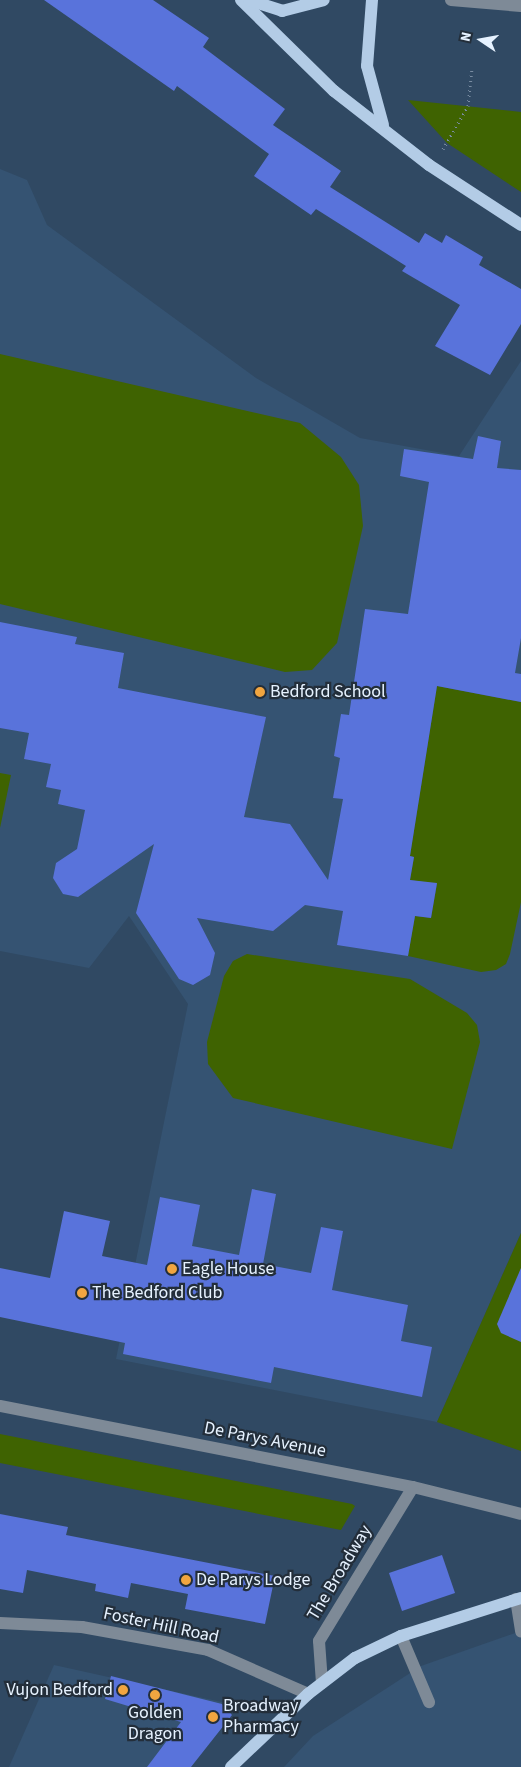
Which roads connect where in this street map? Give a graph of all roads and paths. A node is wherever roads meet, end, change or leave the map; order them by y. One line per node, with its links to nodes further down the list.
1 (241, 0): 8 (main road)
2 (249, 0): 3 (main road)
3 (324, 0)
4 (372, 0): 8 (main road)
5 (451, 0): 6 (street)
6 (521, 6)
7 (472, 70): 9 (path)
8 (383, 125): 10 (main road)
9 (443, 149)
10 (521, 225)
11 (0, 1406): 12 (street, De Parys Avenue)
12 (413, 1487): 13 (street, De Parys Avenue); 18 (street, The Broadway)
13 (521, 1514)
14 (518, 1599): 16 (street); 17 (main road)
15 (0, 1623): 19 (street, Foster Hill Road)
16 (521, 1632)
17 (401, 1636): 18 (main road); 20 (street)
18 (322, 1684): 19 (main road)
19 (308, 1694): 21 (main road)
20 (429, 1702)
21 (232, 1767)

